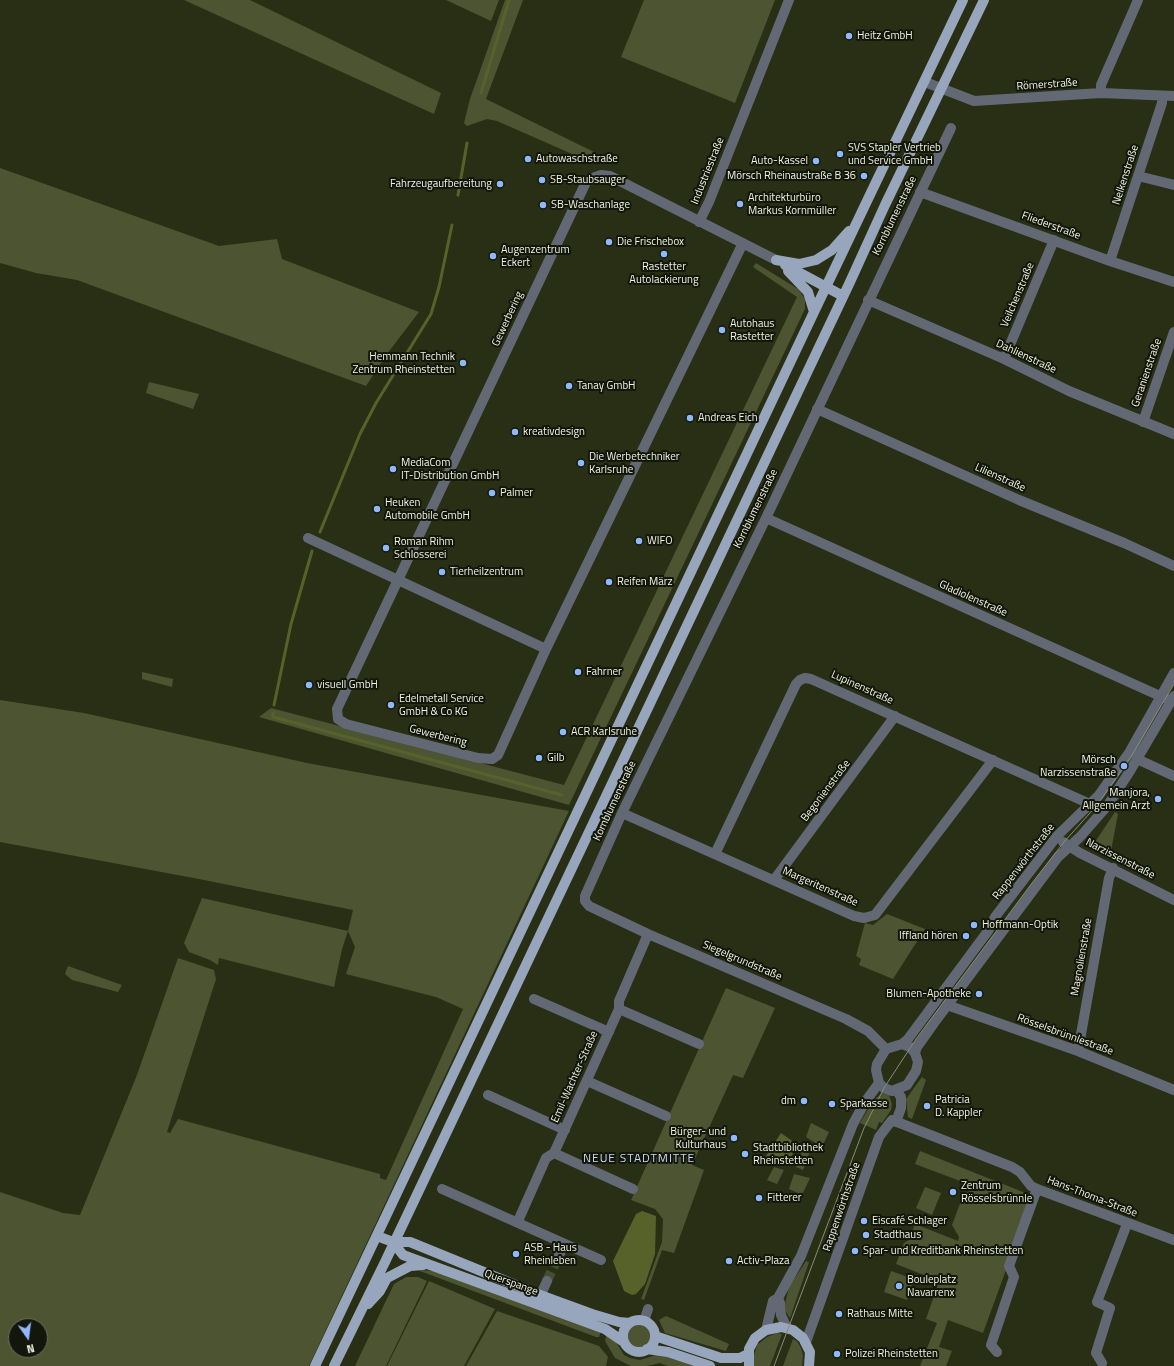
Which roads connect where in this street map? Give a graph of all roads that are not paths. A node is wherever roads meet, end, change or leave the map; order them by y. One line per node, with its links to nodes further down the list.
1 (788, 0): 14 (street, Industriestraße)
2 (963, 0): 5 (main road)
3 (984, 0): 6 (main road)
4 (1138, 0): 7 (street)
5 (925, 82): 6 (street, Römerstraße); 15 (main road)
6 (943, 88): 7 (street, Römerstraße); 22 (main road)
7 (1101, 93): 8 (street, Römerstraße)
8 (1162, 96): 9 (street, Römerstraße); 11 (street, Nelkenstraße)
9 (1174, 96)
10 (951, 128): 13 (street, Kornblumenstraße)
11 (1138, 176): 12 (street); 19 (street, Nelkenstraße)
12 (1174, 185)
13 (920, 192): 16 (street, Fliederstraße); 23 (street, Kornblumenstraße)
14 (699, 222): 17 (street, Industriestraße); 33 (street, Gewerbering)
15 (857, 222): 18 (main road); 21 (main road)
16 (1054, 240): 19 (street, Fliederstraße); 26 (street, Veilchenstraße)
17 (743, 244): 18 (street, Industriestraße); 34 (street, Gewerbering)
18 (776, 260): 21 (main road, Industriestraße); 24 (main road)
19 (1110, 261): 20 (street, Fliederstraße)
20 (1174, 282)
21 (826, 287): 22 (main road, Industriestraße); 24 (main road)
22 (844, 296): 76 (main road)
23 (868, 300): 26 (street, Dahlienstraße); 27 (street, Kornblumenstraße)
24 (814, 312): 74 (main road)
25 (1174, 332): 28 (street, Geranienstraße)
26 (1004, 359): 28 (street, Dahlienstraße)
27 (817, 409): 30 (street, Kornblumenstraße); 32 (street, Lilienstraße)
28 (1143, 422): 29 (street, Dahlienstraße)
29 (1174, 434)
30 (766, 518): 36 (street, Gladiolenstraße); 42 (street, Kornblumenstraße)
31 (308, 538): 33 (street)
32 (1174, 566)
33 (398, 580): 34 (street); 34 (street, Gewerbering)
34 (546, 649)
35 (1174, 673): 36 (street, Rappenwörthstraße)
36 (1169, 698): 38 (street, Rappenwörthstraße); 41 (street, Rappenwörthstraße)
37 (895, 716): 39 (street, Lupinenstraße); 45 (street, Lupinenstraße); 47 (street, Begonienstraße)
38 (1137, 759): 40 (street); 44 (street, Rappenwörthstraße)
39 (993, 760): 41 (street, Lupinenstraße); 47 (street, Margeritenstraße)
40 (1174, 776)
41 (1090, 804): 43 (street, Rappenwörthstraße)
42 (622, 813): 45 (street, Margeritenstraße); 49 (street, Kornblumenstraße)
43 (1057, 836): 44 (street, Narzissenstraße); 56 (street, Rappenwörthstraße)
44 (1069, 845): 46 (street, Narzissenstraße); 52 (street, Rappenwörthstraße)
45 (715, 854): 47 (street, Margeritenstraße)
46 (1113, 868): 48 (street, Narzissenstraße); 58 (street, Magnolienstraße)
47 (774, 880)
48 (1174, 900)
49 (585, 901): 50 (street, Siegelgrundstraße)
50 (648, 934): 53 (street, Emil-Wachter-Straße); 57 (street, Siegelgrundstraße)
51 (534, 999): 54 (street)
52 (947, 1006): 58 (street, Rösselsbrünnlestraße); 59 (street, Rappenwörthstraße)
53 (619, 1008): 54 (street, Emil-Wachter-Straße); 55 (street)
54 (609, 1032): 60 (street, Emil-Wachter-Straße)
55 (699, 1044)
56 (902, 1044): 57 (street); 59 (street)
57 (886, 1049): 61 (street)
58 (1078, 1051): 62 (street, Rösselsbrünnlestraße)
59 (915, 1052): 63 (street)
60 (587, 1081): 65 (street); 67 (street, Emil-Wachter-Straße)
61 (879, 1083): 63 (street); 82 (street, Rappenwörthstraße)
62 (1173, 1087)
63 (896, 1090): 66 (street)
64 (488, 1096): 67 (street)
65 (666, 1116)
66 (896, 1122): 69 (street, Hans-Thoma-Straße); 92 (street, Rappenwörthstraße)
67 (565, 1130): 68 (street, Emil-Wachter-Straße)
68 (554, 1153): 70 (street); 73 (street, Emil-Wachter-Straße)
69 (1037, 1188): 72 (street, Hans-Thoma-Straße); 94 (street)
70 (633, 1189)
71 (442, 1190): 73 (street)
72 (1127, 1224): 75 (street, Hans-Thoma-Straße); 96 (street)
73 (522, 1225): 77 (street)
74 (377, 1236): 76 (main road, Querspange); 98 (main road)
75 (1174, 1240)
76 (393, 1242): 80 (main road, Querspange); 83 (main road, Querspange); 85 (main road)
77 (565, 1244): 78 (street); 79 (street)
78 (557, 1259)
79 (601, 1260)
80 (427, 1265): 83 (main road, Querspange); 85 (main road)
81 (547, 1281): 83 (street)
82 (778, 1298): 88 (street); 89 (street, Rappenwörthstraße)
83 (538, 1300): 87 (main road, Querspange); 91 (main road, Querspange)
84 (648, 1309): 86 (street)
85 (359, 1314): 99 (main road)
86 (644, 1321): 87 (main road); 90 (main road)
87 (630, 1323): 91 (main road)
88 (787, 1328): 89 (main road); 92 (main road)
89 (766, 1330): 95 (main road)
90 (655, 1336): 93 (main road); 95 (main road)
91 (624, 1342): 93 (main road)
92 (806, 1342): 97 (main road)
93 (648, 1349): 100 (main road)
94 (997, 1352)
95 (748, 1354): 101 (main road)
96 (1102, 1363)
97 (810, 1365)
98 (315, 1366)
99 (334, 1366)
100 (710, 1366)
101 (749, 1366)

